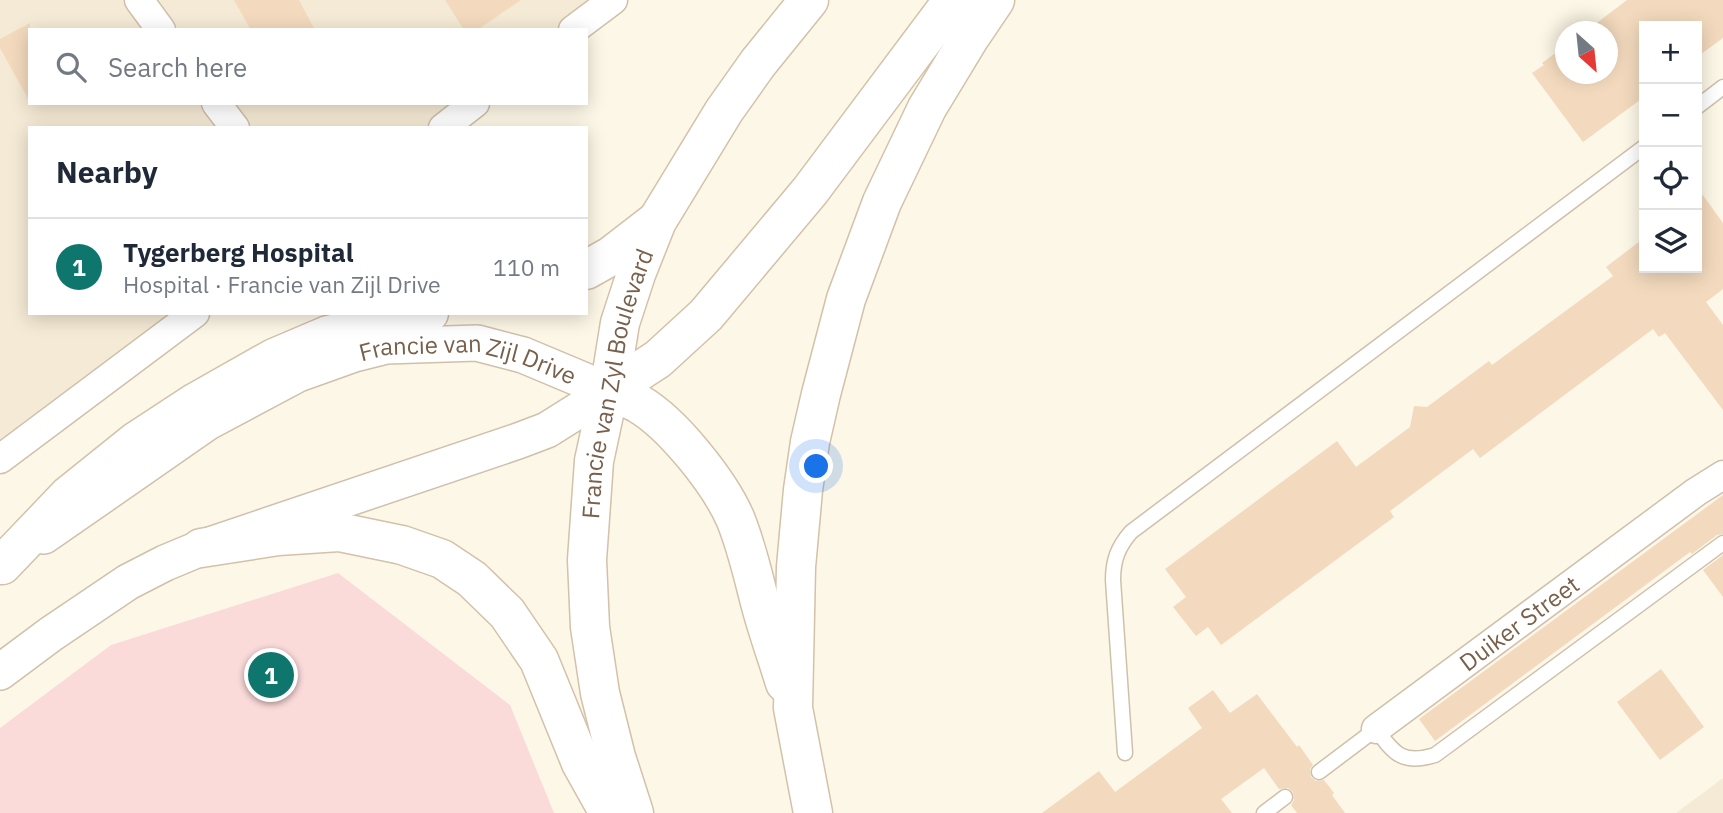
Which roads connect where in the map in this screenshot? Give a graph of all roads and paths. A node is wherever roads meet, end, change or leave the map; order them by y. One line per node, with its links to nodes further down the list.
1 (139, 0): 6 (street)
2 (613, 0): 7 (street)
3 (809, 0): 15 (main road, Francie van Zyl Boulevard)
4 (953, 0): 19 (main road)
5 (995, 0): 26 (main road)
6 (160, 28)
7 (576, 28)
8 (1723, 88): 9 (lane)
9 (1702, 103)
10 (218, 105): 12 (street)
11 (472, 105): 13 (street)
12 (233, 126)
13 (446, 126)
14 (1639, 151): 28 (lane)
15 (657, 221): 16 (main road); 19 (main road, Francie van Zyl Boulevard)
16 (588, 269)
17 (192, 315): 20 (street)
18 (420, 315): 24 (main road)
19 (610, 391): 23 (street, Francie van Zijl Drive); 24 (street, Francie van Zijl Drive); 26 (main road); 32 (main road, Francie van Zyl Boulevard)
20 (0, 459)
21 (1723, 475): 27 (street, Duiker Street)
22 (1723, 543): 27 (lane)
23 (201, 548): 25 (street, Francie van Zijl Drive); 31 (main road)
24 (1, 566)
25 (0, 672)
26 (793, 708): 33 (main road)
27 (1376, 729): 29 (lane, Duiker Street)
28 (1125, 753)
29 (1319, 772)
30 (1285, 797): 34 (lane)
31 (609, 813)
32 (634, 813)
33 (813, 813)
34 (1264, 813)

